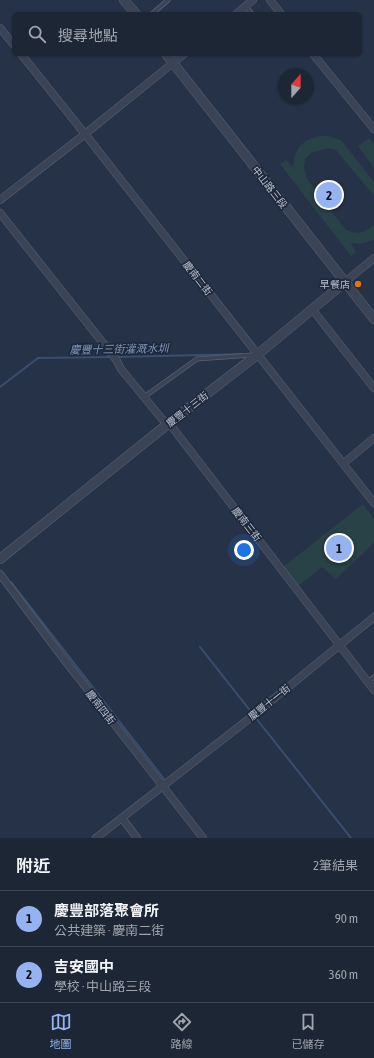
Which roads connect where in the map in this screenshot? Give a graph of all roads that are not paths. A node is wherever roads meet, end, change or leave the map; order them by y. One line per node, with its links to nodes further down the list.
1 (124, 0): 6 (street)
2 (168, 0): 7 (lane)
3 (253, 0): 5 (street)
4 (270, 0): 10 (street)
5 (246, 6): 8 (street); 9 (lane)
6 (134, 12)
7 (154, 12)
8 (238, 12)
9 (250, 12)
10 (279, 12)
11 (0, 28): 12 (street)
12 (12, 43)
13 (23, 56): 19 (street, 慶南二街)
14 (167, 56): 17 (street, 中山路三段)
15 (181, 56): 17 (street)
16 (315, 56): 18 (street)
17 (172, 63): 19 (street); 23 (street, 中山路三段)
18 (374, 129)
19 (85, 134): 20 (street); 26 (street, 慶南二街)
20 (0, 200)
21 (0, 213): 28 (street, 慶南三街)
22 (374, 258): 23 (street, 慶豐十三街)
23 (345, 282): 24 (street, 慶豐十三街); 25 (street, 中山路三段)
24 (312, 309): 26 (street, 慶豐十三街); 27 (street)
25 (374, 319)
26 (257, 354): 28 (lane); 29 (street, 慶豐十三街); 31 (street, 慶南二街)
27 (374, 388)
28 (144, 397): 29 (street, 慶南三街)
29 (169, 423): 33 (street, 慶豐十三街); 36 (street, 慶南三街)
30 (374, 438): 31 (street)
31 (344, 464): 32 (street, 慶南二街)
32 (374, 503)
33 (0, 558)
34 (0, 574): 40 (street, 慶南四街)
35 (374, 617): 36 (street, 慶豐十一街)
36 (340, 644): 38 (street, 慶南三街); 40 (street, 慶豐十一街)
37 (374, 677): 38 (lane)
38 (368, 682): 39 (street, 慶南三街)
39 (374, 690)
40 (162, 785): 41 (street, 慶豐十一街); 44 (street, 慶南四街)
41 (122, 818): 42 (street, 慶豐十一街); 43 (street)
42 (96, 838)
43 (137, 838)
44 (204, 838)

